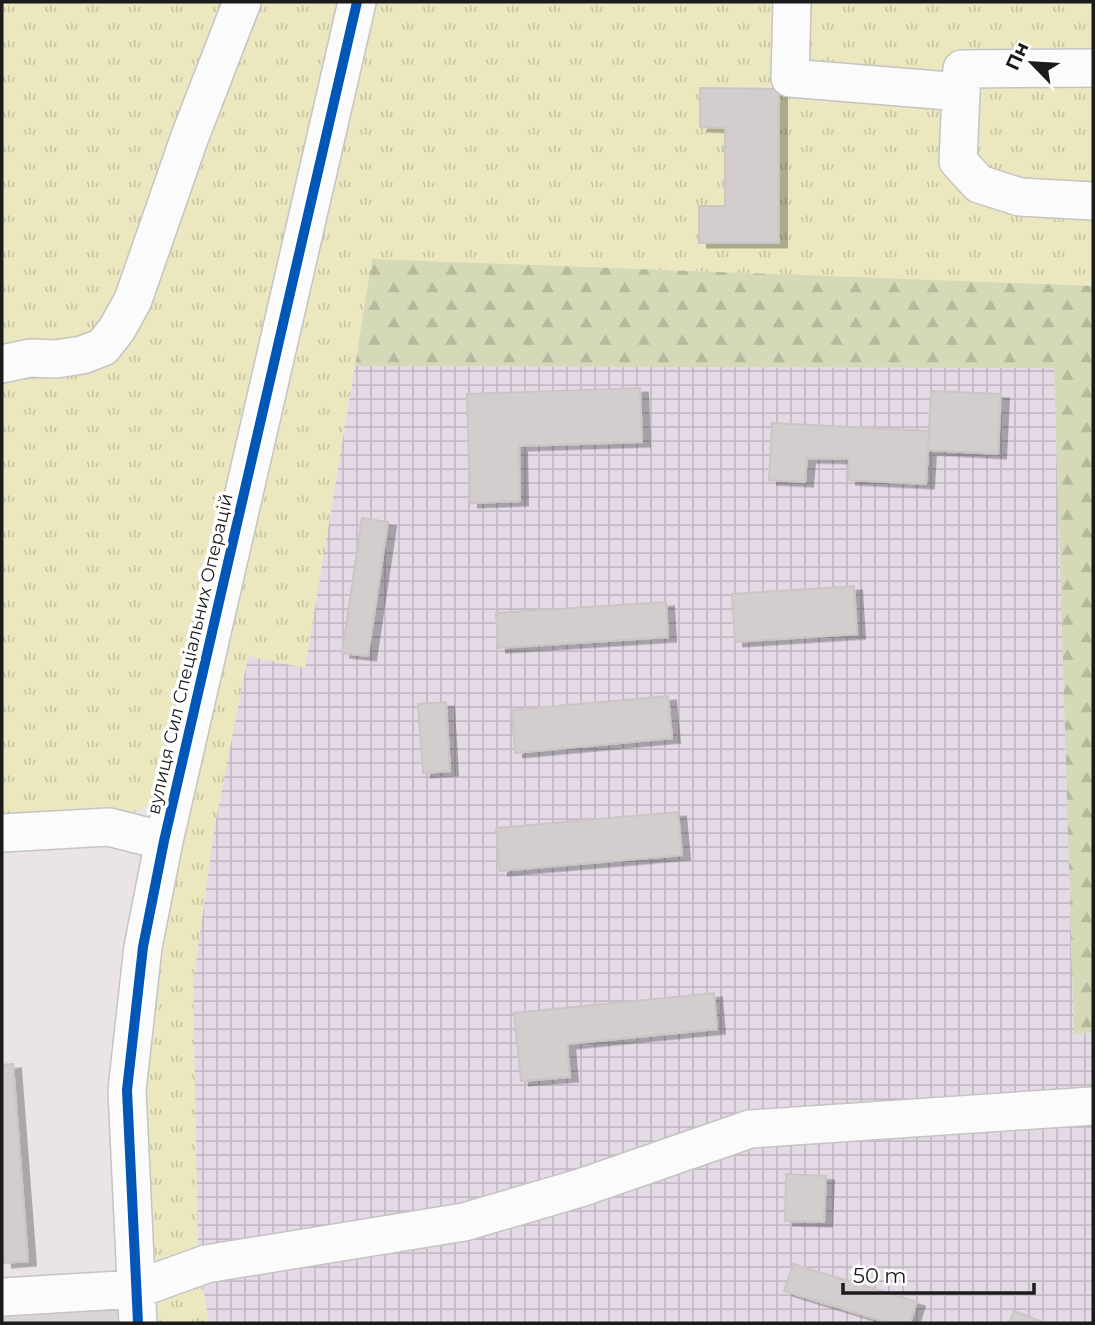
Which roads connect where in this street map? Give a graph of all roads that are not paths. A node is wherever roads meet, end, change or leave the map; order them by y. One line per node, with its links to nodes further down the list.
1 (242, 2): 7 (street)
2 (357, 2): 9 (street, вулиця Сил Спеціальних Операцій)
3 (792, 2): 5 (street)
4 (1093, 68): 5 (street)
5 (961, 92): 6 (street)
6 (1093, 201)
7 (2, 364)
8 (2, 834): 9 (street)
9 (164, 841): 12 (street, вулиця Сил Спеціальних Операцій)
10 (1093, 1106): 12 (street)
11 (2, 1297): 12 (street)
12 (137, 1306)

